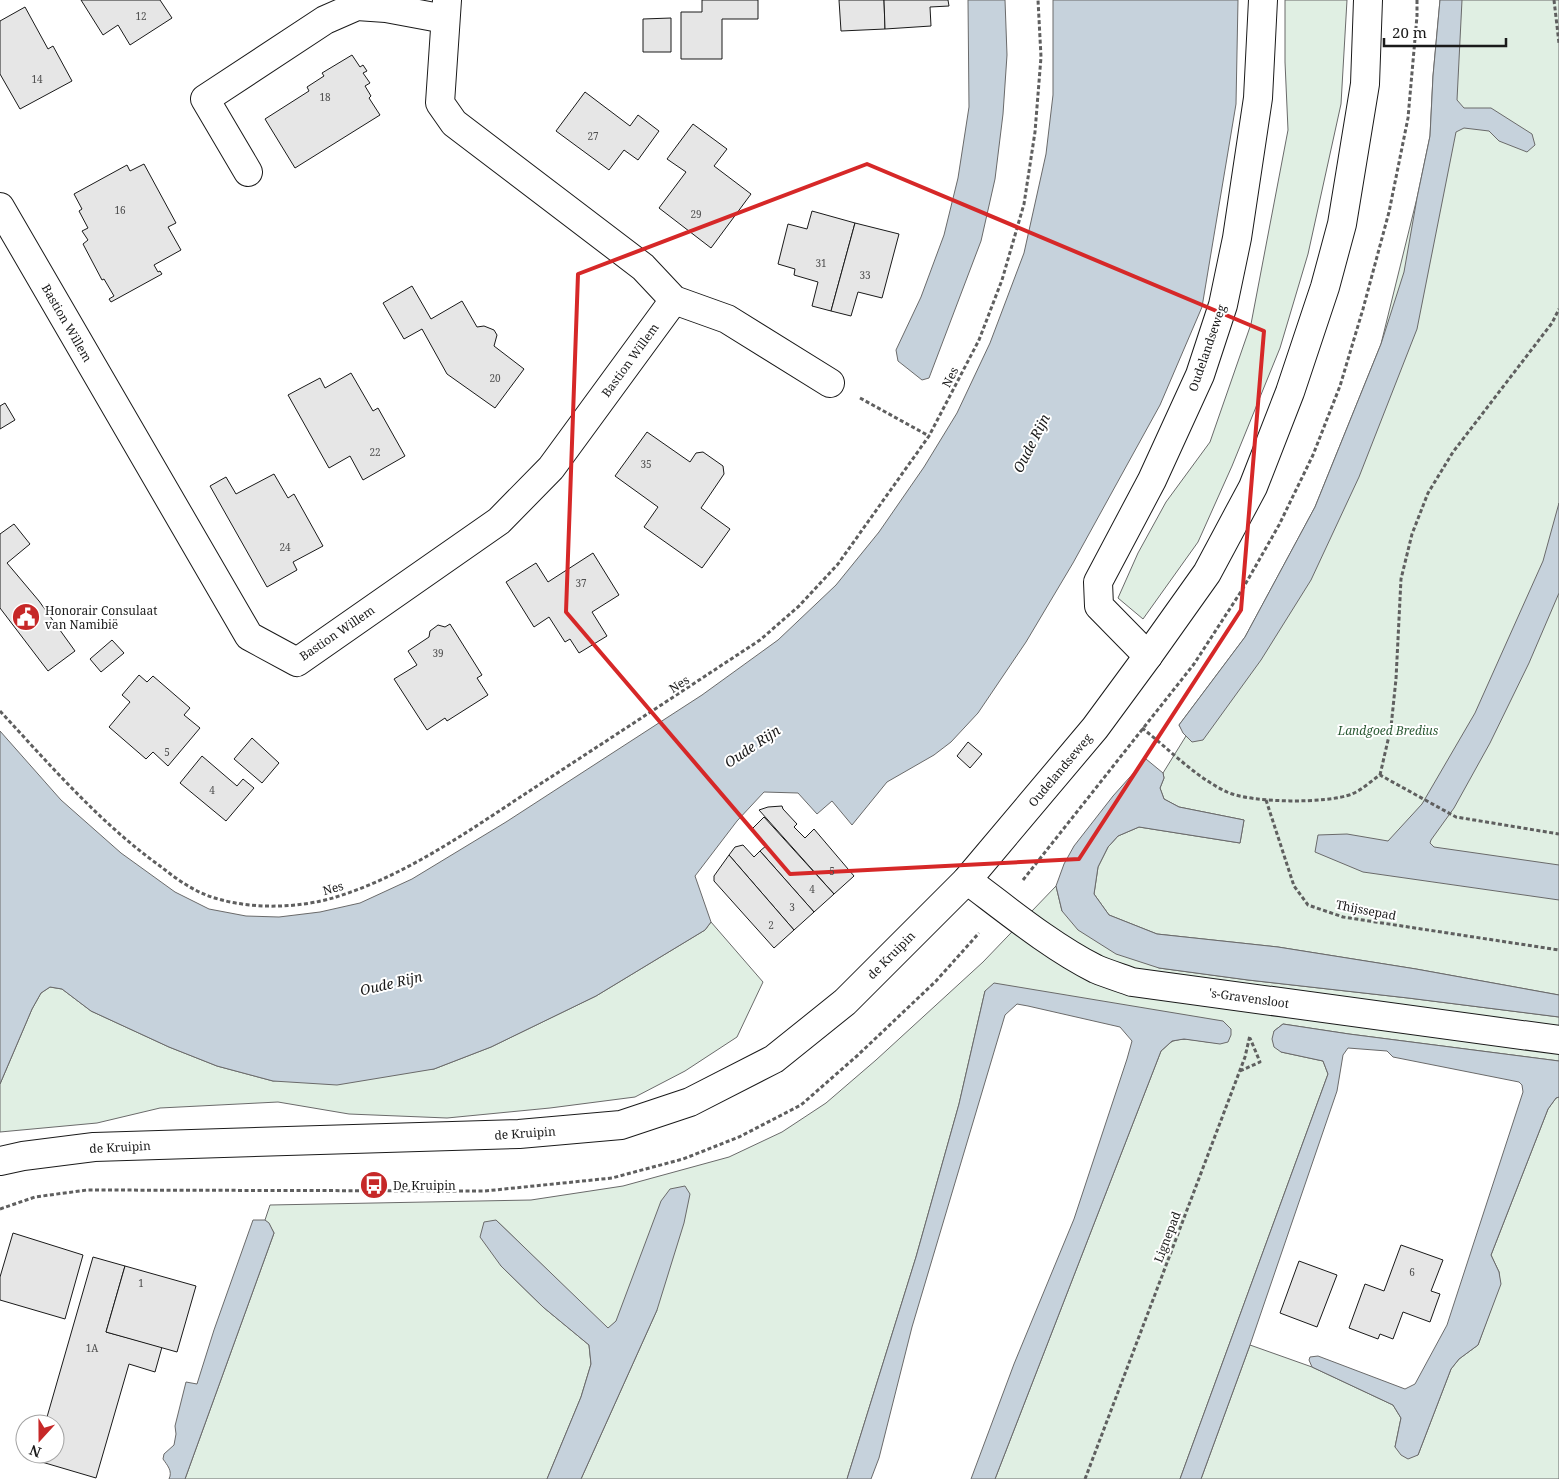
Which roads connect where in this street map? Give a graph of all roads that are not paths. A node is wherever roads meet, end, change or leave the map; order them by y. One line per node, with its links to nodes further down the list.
1 (1263, 0): 8 (street, Oudelandseweg)
2 (1368, 0): 8 (street, Oudelandseweg)
3 (446, 10): 4 (street); 6 (street)
4 (248, 172)
5 (0, 207): 6 (street, Bastion Willem)
6 (674, 300): 7 (street)
7 (830, 383)
8 (1148, 656): 9 (street, Oudelandseweg)
9 (967, 880): 10 (street, 's-Gravensloot); 11 (street, de Kruipin)
10 (1559, 1040)
11 (0, 1161)

